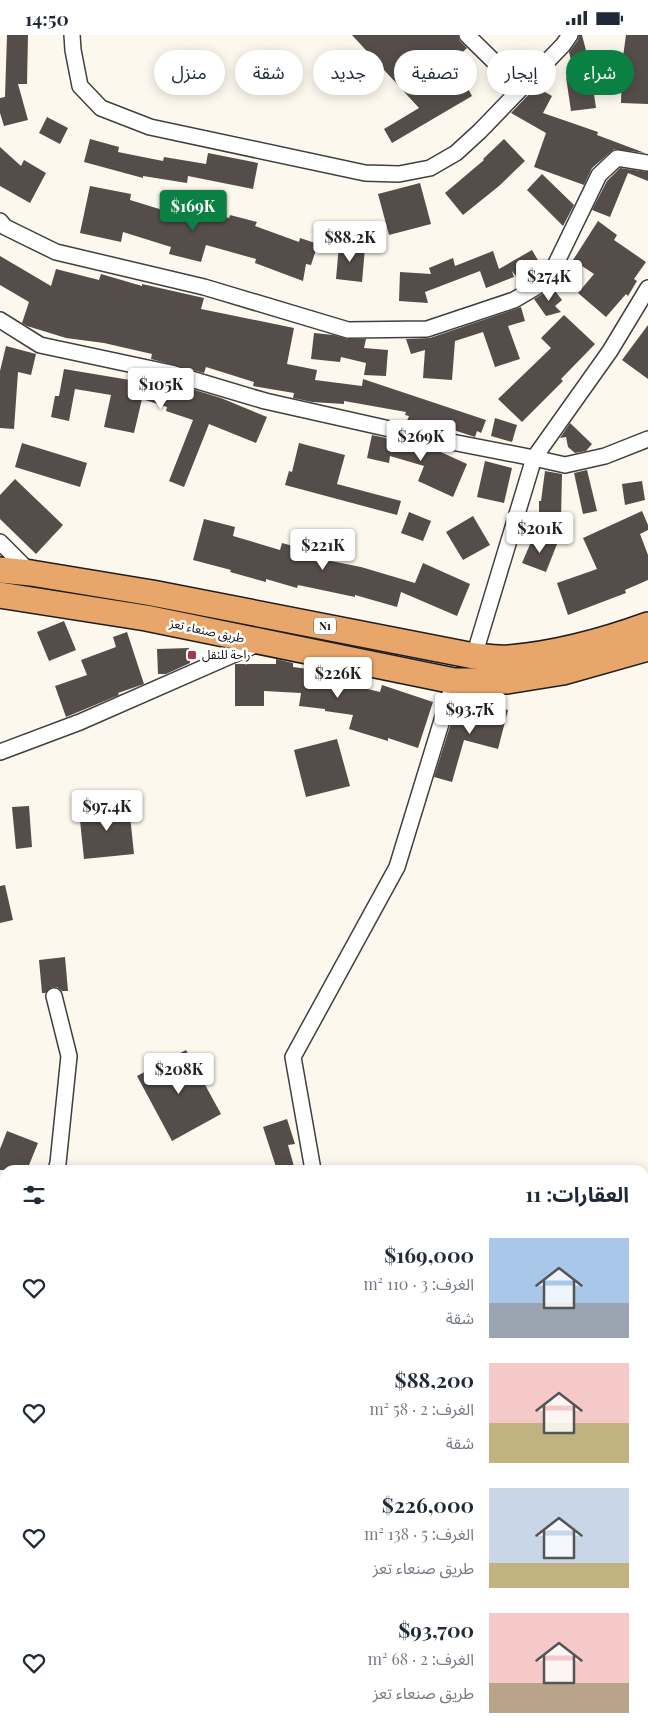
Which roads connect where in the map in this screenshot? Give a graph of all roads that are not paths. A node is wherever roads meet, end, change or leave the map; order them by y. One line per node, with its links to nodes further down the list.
1 (72, 35): 6 (street)
2 (467, 35): 5 (street)
3 (562, 38): 4 (street)
4 (552, 50)
5 (487, 55)
6 (514, 95)
7 (648, 163): 8 (street)
8 (0, 221)
9 (648, 288): 12 (street)
10 (0, 320): 12 (street)
11 (648, 439): 12 (street)
12 (534, 457): 20 (street)
13 (0, 542): 15 (street)
14 (0, 570): 15 (highway, N1)
15 (31, 573): 20 (highway, N1)
16 (0, 595): 18 (highway, طريق صنعاء تعز / N1)
17 (648, 625): 20 (highway, N1)
18 (262, 642): 21 (highway, طريق صنعاء تعز / N1); 22 (street)
19 (648, 648): 21 (highway, طريق صنعاء تعز / N1)
20 (474, 656)
21 (454, 681): 25 (street)
22 (0, 752)
23 (54, 996): 24 (street)
24 (57, 1165)
25 (312, 1165)

